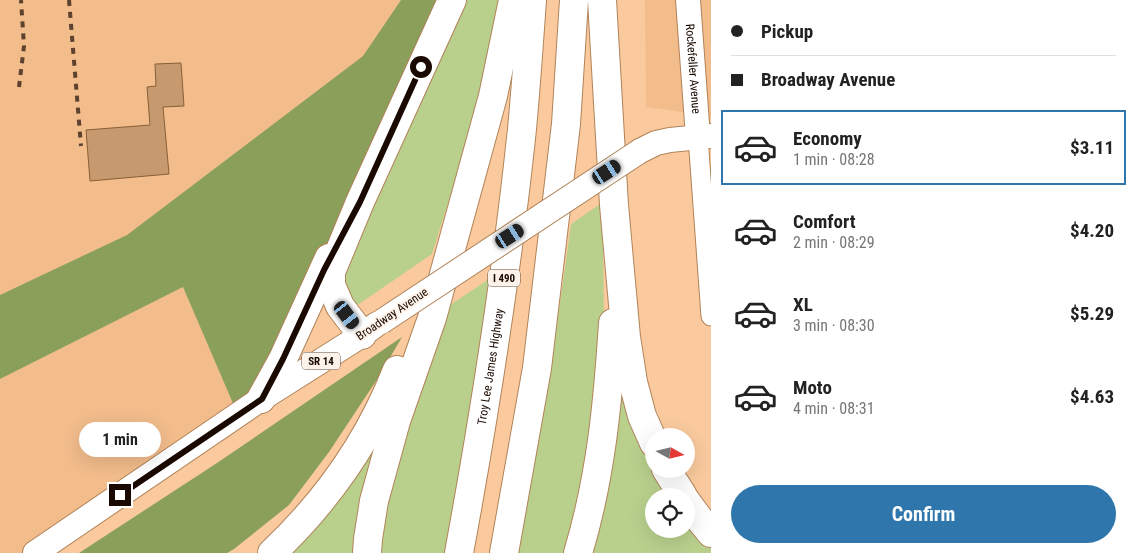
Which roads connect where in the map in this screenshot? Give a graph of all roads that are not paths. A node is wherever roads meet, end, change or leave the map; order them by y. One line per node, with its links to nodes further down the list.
1 (452, 0): 9 (highway)
2 (513, 0): 8 (highway)
3 (532, 0): 20 (highway, Troy Lee James Highway / I 490)
4 (574, 0): 21 (highway)
5 (602, 0): 10 (highway)
6 (688, 0): 7 (main road, Rockefeller Avenue)
7 (705, 137): 11 (street); 12 (main road, Broadway Avenue / SR 14, bridge)
8 (468, 188): 18 (highway); 19 (highway)
9 (360, 202): 12 (highway); 13 (highway)
10 (614, 205): 14 (highway); 22 (highway)
11 (711, 316)
12 (371, 328): 13 (main road, Broadway Avenue / SR 14)
13 (262, 399): 17 (main road, Broadway Avenue / SR 14)
14 (647, 428)
15 (695, 513): 16 (highway)
16 (711, 532)
17 (35, 553)
18 (272, 553)
19 (368, 553)
20 (459, 553)
21 (504, 553)
22 (578, 553)

